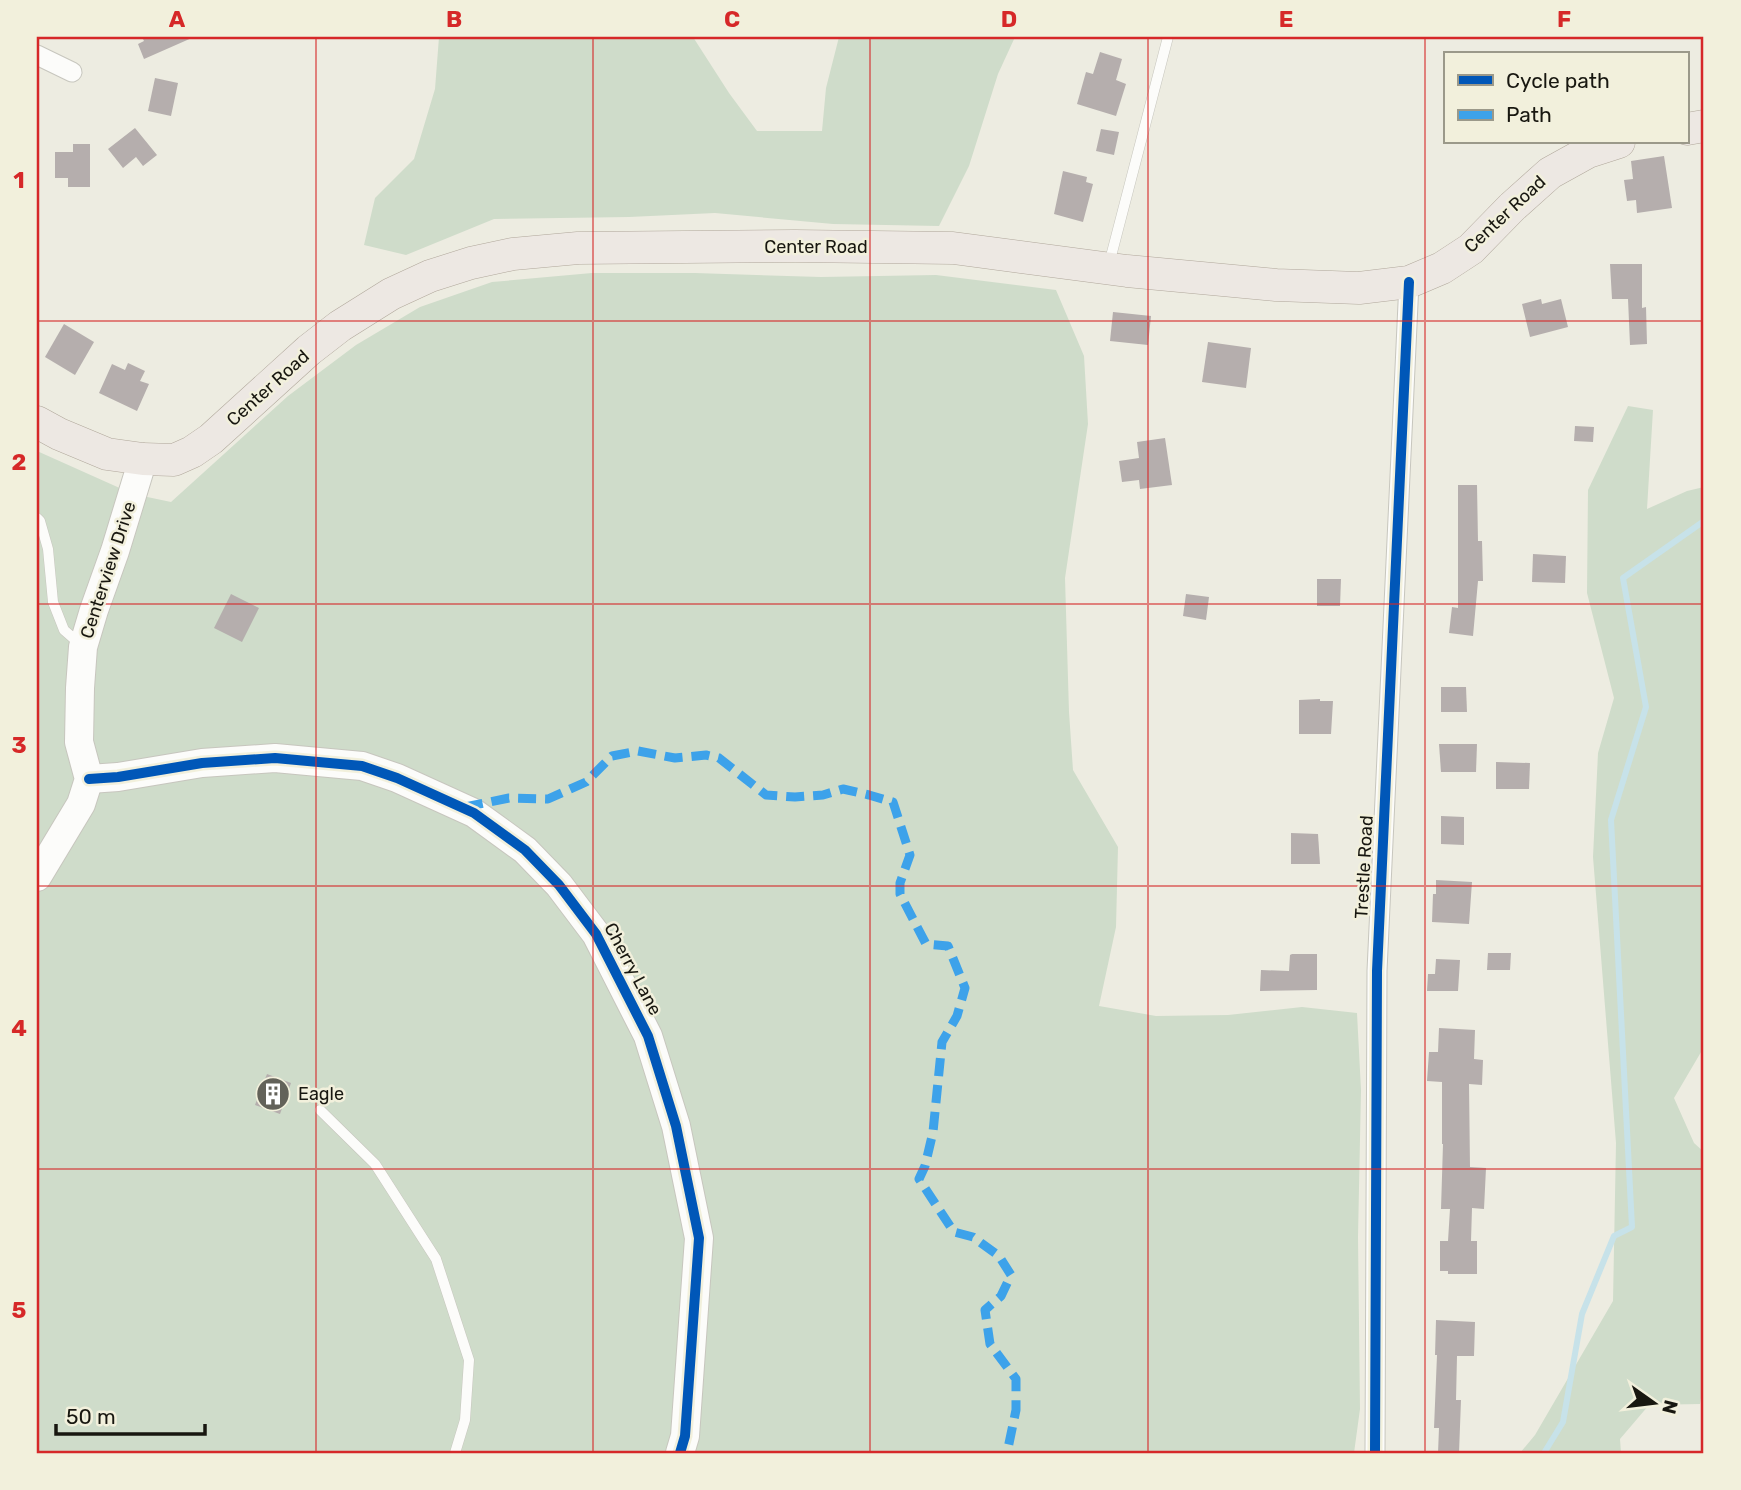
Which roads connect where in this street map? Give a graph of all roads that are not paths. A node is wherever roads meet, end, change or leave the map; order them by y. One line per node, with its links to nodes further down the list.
1 (1168, 37): 5 (lane)
2 (37, 54): 3 (street)
3 (72, 72)
4 (1613, 144): 6 (main road, Center Road)
5 (1108, 268): 6 (main road, Center Road); 8 (main road, Center Road)
6 (1409, 282): 16 (street, Trestle Road)
7 (37, 422): 8 (main road, Center Road)
8 (143, 459): 10 (street, Centerview Drive)
9 (37, 517): 10 (lane)
10 (83, 647): 11 (street, Centerview Drive)
11 (89, 779): 12 (street); 15 (street, Cherry Lane)
12 (37, 877)
13 (320, 1110): 14 (lane)
14 (455, 1453)
15 (680, 1453)
16 (1375, 1453)

